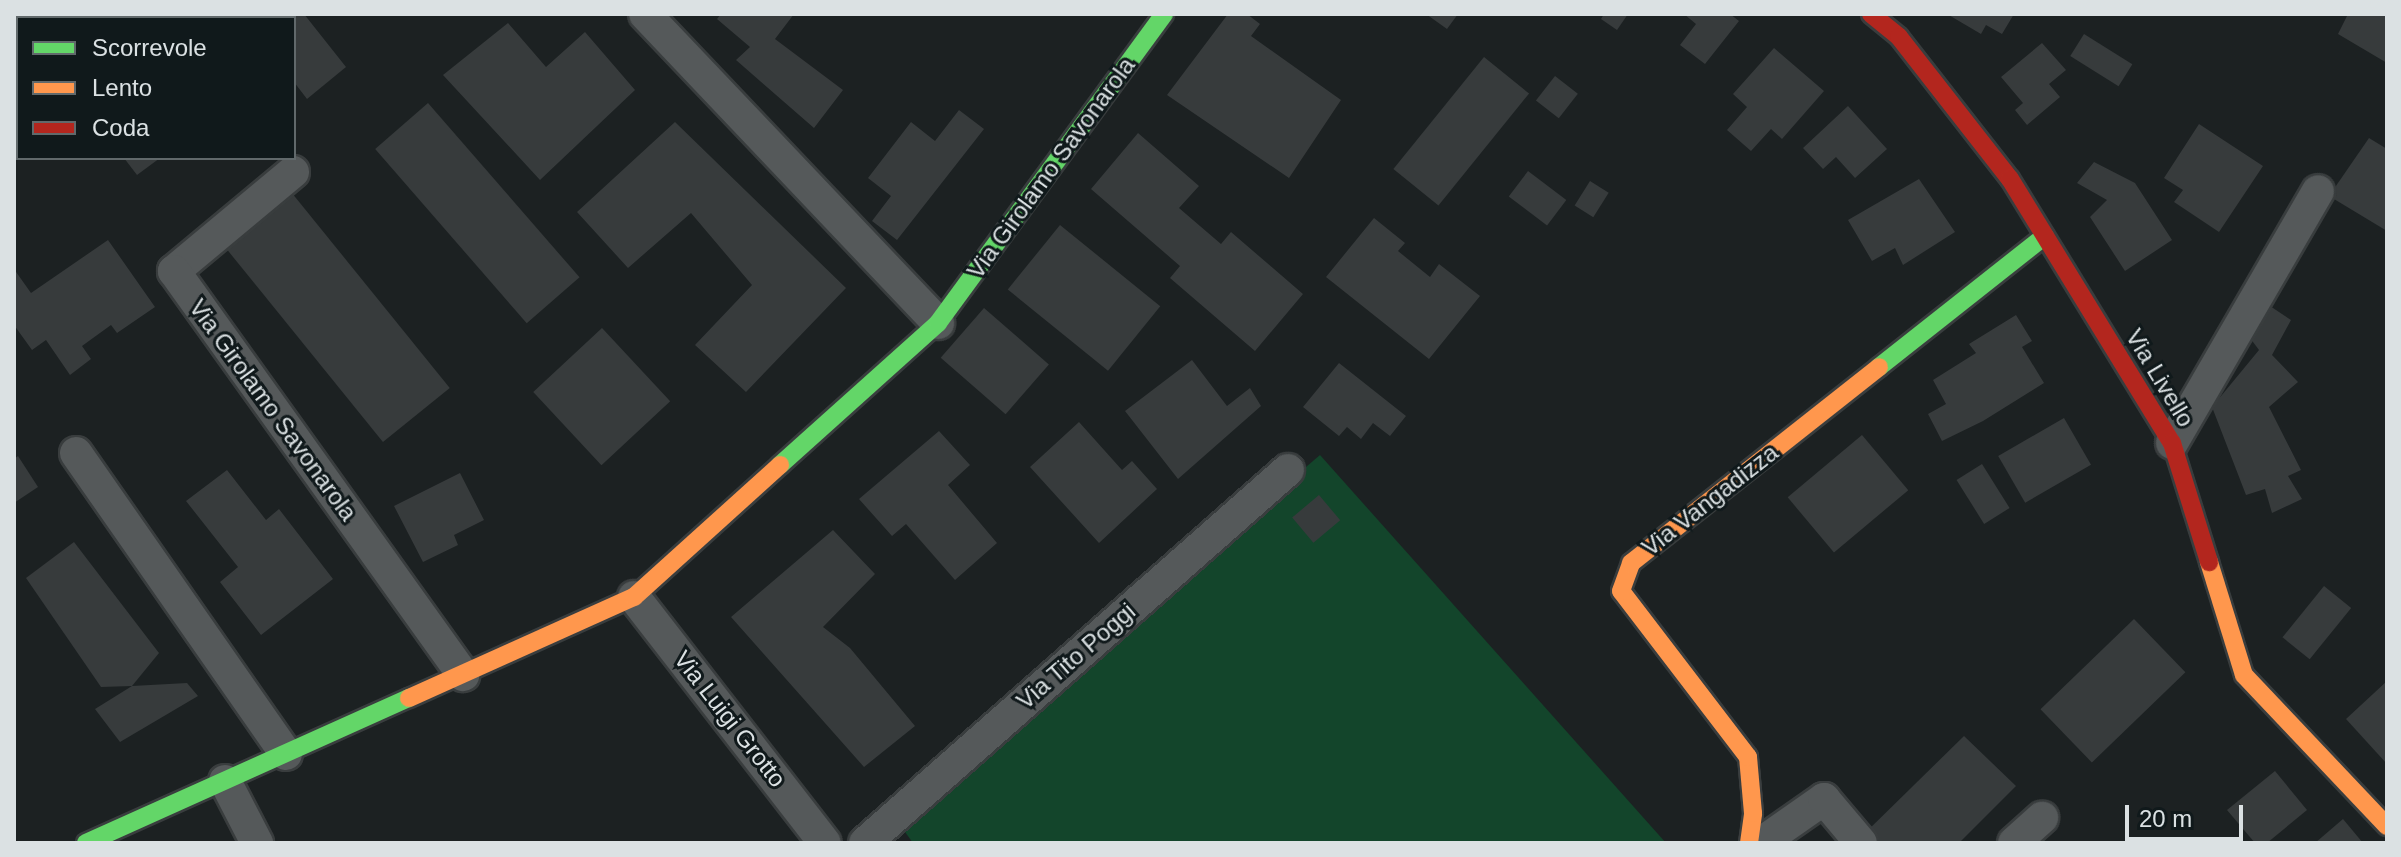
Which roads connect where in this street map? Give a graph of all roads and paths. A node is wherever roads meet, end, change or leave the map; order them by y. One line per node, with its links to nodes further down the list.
1 (645, 14): 7 (street)
2 (1164, 14): 7 (street, Via Girolamo Savonarola)
3 (1871, 14): 6 (street, Via Livello)
4 (293, 172): 12 (street, Via Girolamo Savonarola)
5 (2318, 191): 8 (street)
6 (2045, 236): 8 (street, Via Livello); 21 (street, Via Vangadizza)
7 (938, 323): 11 (street, Via Girolamo Savonarola)
8 (2172, 443): 16 (street, Via Livello)
9 (76, 453): 13 (street)
10 (1288, 470): 20 (street, Via Tito Poggi)
11 (634, 597): 12 (street, Via Girolamo Savonarola); 19 (street, Via Luigi Grotto)
12 (463, 675): 13 (street, Via Girolamo Savonarola)
13 (286, 754): 14 (street, Via Girolamo Savonarola)
14 (225, 781): 17 (street, Via Girolamo Savonarola); 18 (street)
15 (2042, 818): 24 (street)
16 (2387, 826)
17 (86, 843)
18 (257, 843)
19 (825, 843)
20 (865, 843)
21 (1749, 843)
22 (1761, 843): 23 (street)
23 (1861, 843)
24 (2014, 843)

